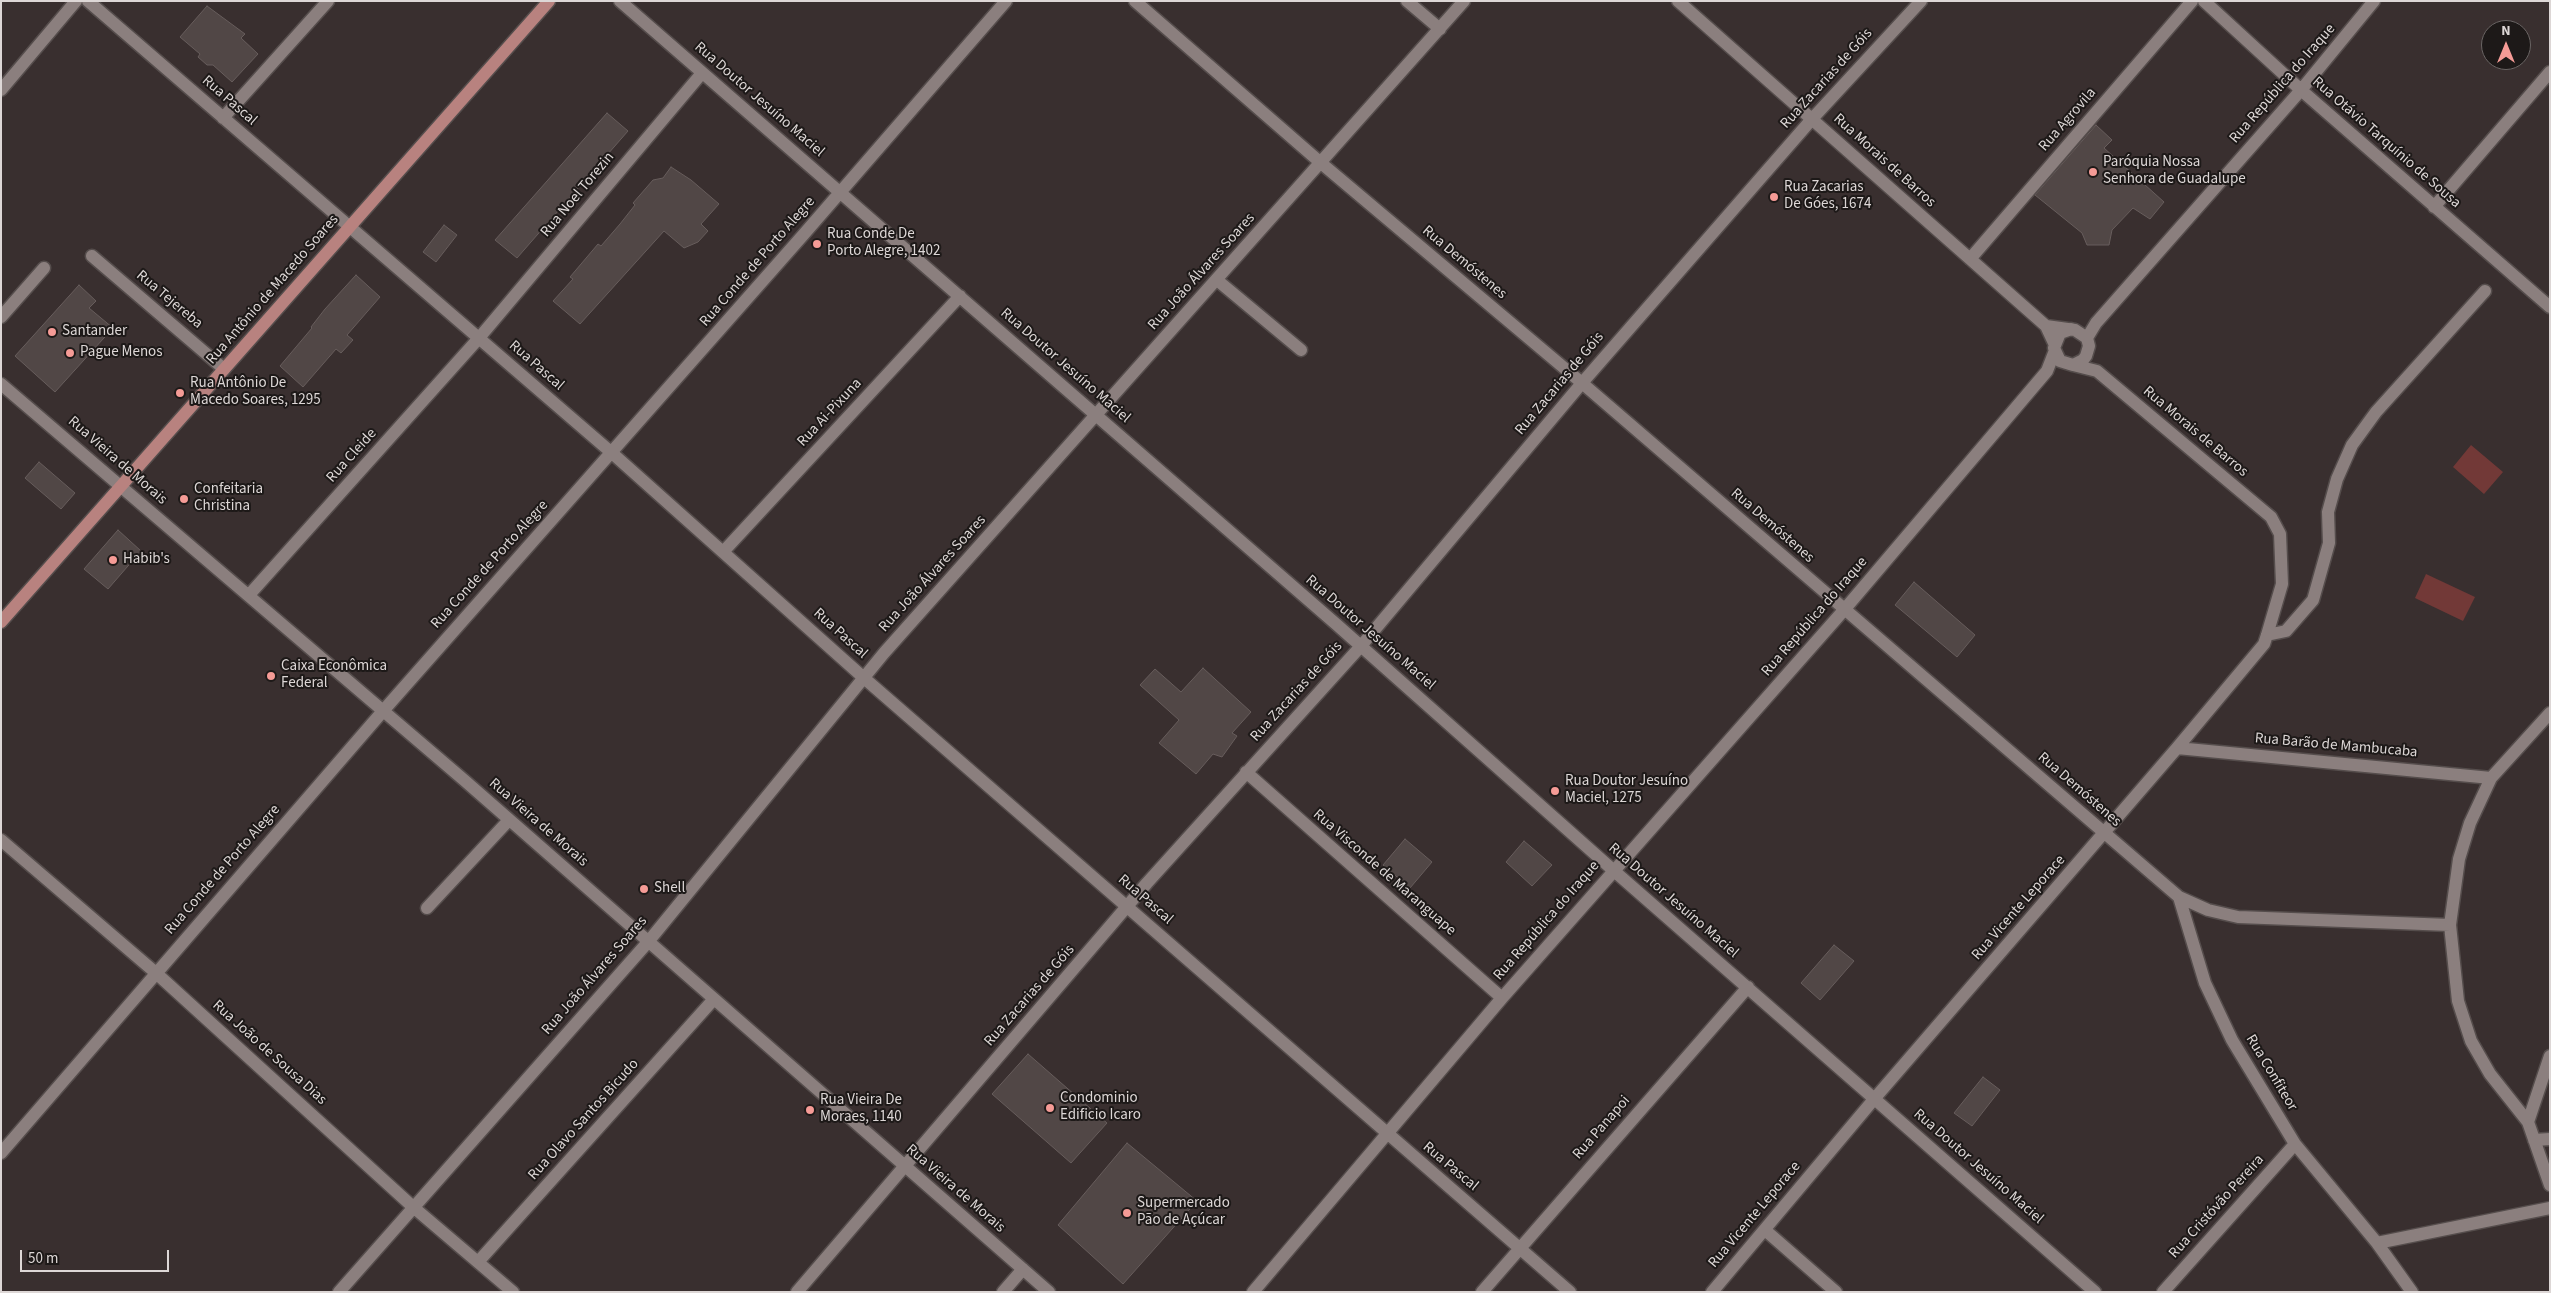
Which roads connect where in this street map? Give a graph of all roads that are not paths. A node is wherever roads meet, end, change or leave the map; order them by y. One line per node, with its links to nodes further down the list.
1 (76, 1): 18 (street)
2 (88, 1): 20 (street, Rua Pascal)
3 (328, 1): 20 (street)
4 (548, 1): 25 (main road, Rua Antônio de Macedo Soares)
5 (620, 1): 17 (street, Rua Doutor Jesuíno Maciel)
6 (1006, 1): 23 (street, Rua Conde de Porto Alegre)
7 (1135, 1): 22 (street, Rua Demóstenes)
8 (1407, 1): 15 (street)
9 (1464, 1): 15 (street, Rua João Álvares Soares)
10 (1678, 1): 21 (street, Rua Morais de Barros)
11 (1921, 1): 21 (street, Rua Zacarias de Góis)
12 (2192, 1): 27 (street, Rua Agrovila)
13 (2204, 1): 19 (street, Rua Otávio Tarquínio de Sousa)
14 (2374, 1): 19 (street, Rua República do Iraque)
15 (1440, 29): 22 (street, Rua João Álvares Soares)
16 (2550, 72): 24 (street)
17 (702, 73): 23 (street, Rua Doutor Jesuíno Maciel); 36 (street, Rua Noel Torezin)
18 (1, 90)
19 (2301, 90): 24 (street, Rua Otávio Tarquínio de Sousa); 35 (street, Rua República do Iraque)
20 (223, 118): 25 (street, Rua Pascal)
21 (1812, 119): 27 (street, Rua Morais de Barros); 43 (street, Rua Zacarias de Góis)
22 (1321, 163): 29 (street, Rua João Álvares Soares); 43 (street, Rua Demóstenes)
23 (840, 193): 31 (street, Rua Doutor Jesuíno Maciel); 46 (street, Rua Conde de Porto Alegre)
24 (2434, 206): 32 (street, Rua Otávio Tarquínio de Sousa)
25 (350, 226): 36 (street, Rua Pascal); 40 (main road, Rua Antônio de Macedo Soares)
26 (92, 256): 40 (street, Rua Tejereba)
27 (1970, 259): 34 (street, Rua Morais de Barros)
28 (44, 268): 33 (street)
29 (1217, 280): 38 (street); 45 (street, Rua João Álvares Soares)
30 (2484, 292): 53 (street)
31 (960, 296): 45 (street, Rua Doutor Jesuíno Maciel); 49 (street, Rua Ai-Pixuna)
32 (2550, 307)
33 (1, 317)
34 (2046, 326): 35 (street); 37 (street, Rua Morais de Barros)
35 (2081, 336): 37 (street); 39 (street); 42 (street)
36 (479, 338): 46 (street, Rua Pascal); 50 (street, Rua Cleide)
37 (2054, 348): 39 (street, Rua Morais de Barros); 41 (street, Rua República do Iraque)
38 (1300, 350)
39 (2069, 364): 41 (street, Rua República do Iraque); 42 (street, Rua Morais de Barros)
40 (224, 369): 47 (main road, Rua Antônio de Macedo Soares)
41 (2047, 371): 51 (street, Rua República do Iraque)
42 (2097, 371): 48 (street, Rua Morais de Barros)
43 (1582, 383): 51 (street, Rua Demóstenes); 54 (street, Rua Zacarias de Góis)
44 (1, 384): 47 (street, Rua Vieira de Morais)
45 (1096, 415): 54 (street, Rua Doutor Jesuíno Maciel); 55 (street, Rua João Álvares Soares)
46 (612, 453): 49 (street, Rua Pascal); 56 (street, Rua Conde de Porto Alegre)
47 (122, 486): 50 (street, Rua Vieira de Morais); 52 (main road, Rua Antônio de Macedo Soares)
48 (2271, 517): 53 (street, Rua Vicente Leporace)
49 (723, 552): 55 (street, Rua Pascal)
50 (249, 595): 56 (street, Rua Vieira de Morais)
51 (1844, 610): 62 (street, Rua Demóstenes); 64 (street, Rua República do Iraque)
52 (1, 622)
53 (2267, 635): 58 (street, Rua Vicente Leporace)
54 (1361, 646): 59 (street, Rua Zacarias de Góis); 64 (street, Rua Doutor Jesuíno Maciel)
55 (864, 678): 66 (street, Rua Pascal); 69 (street, Rua João Álvares Soares)
56 (382, 711): 61 (street, Rua Vieira de Morais); 70 (street, Rua Conde de Porto Alegre)
57 (2550, 713): 60 (street)
58 (2177, 748): 60 (street, Rua Barão de Mambucaba); 62 (street, Rua Vicente Leporace)
59 (1246, 772): 66 (street, Rua Zacarias de Góis); 72 (street, Rua Visconde de Maranguape)
60 (2491, 778): 68 (street)
61 (509, 820): 67 (street); 69 (street, Rua Vieira de Morais)
62 (2104, 833): 65 (street, Rua Demóstenes); 75 (street, Rua Vicente Leporace)
63 (1, 840): 70 (street, Rua João de Sousa Dias)
64 (1613, 870): 71 (street, Rua Doutor Jesuíno Maciel); 72 (street, Rua República do Iraque)
65 (2179, 897): 68 (street, Rua Demóstenes); 80 (street, Rua Confiteor)
66 (1128, 906): 77 (street, Rua Pascal); 82 (street, Rua Zacarias de Góis)
67 (427, 908)
68 (2450, 925): 76 (street)
69 (648, 942): 73 (street, Rua Vieira de Morais); 84 (street, Rua João Álvares Soares)
70 (156, 973): 81 (street, Rua Conde de Porto Alegre); 84 (street, Rua João de Sousa Dias)
71 (1748, 987): 75 (street, Rua Doutor Jesuíno Maciel); 88 (street, Rua Panapoi)
72 (1502, 998): 77 (street, Rua República do Iraque)
73 (714, 999): 82 (street, Rua Vieira de Morais); 89 (street, Rua Olavo Santos Bicudo)
74 (2550, 1056): 76 (street)
75 (1875, 1098): 86 (street, Rua Vicente Leporace); 101 (street, Rua Doutor Jesuíno Maciel)
76 (2528, 1122): 79 (street)
77 (1387, 1134): 88 (street, Rua Pascal); 96 (street, Rua República do Iraque)
78 (2550, 1139): 79 (street)
79 (2534, 1140): 83 (street)
80 (2295, 1144): 87 (street, Rua Confiteor); 102 (street, Rua Cristóvão Pereira)
81 (1, 1153)
82 (904, 1167): 90 (street, Rua Vieira de Morais); 93 (street, Rua Zacarias de Góis)
83 (2550, 1186)
84 (412, 1206): 89 (street, Rua João de Sousa Dias); 91 (street, Rua João Álvares Soares)
85 (2550, 1208): 87 (street)
86 (1765, 1230): 99 (street, Rua Vicente Leporace); 100 (street)
87 (2377, 1243): 103 (street, Rua Confiteor)
88 (1520, 1248): 97 (street, Rua Panapoi); 98 (street, Rua Pascal)
89 (478, 1262): 92 (street, Rua João de Sousa Dias)
90 (1023, 1269): 94 (street); 95 (street, Rua Vieira de Morais)
91 (339, 1292)
92 (513, 1292)
93 (798, 1292)
94 (1003, 1292)
95 (1049, 1292)
96 (1253, 1292)
97 (1482, 1292)
98 (1570, 1292)
99 (1712, 1292)
100 (1836, 1292)
101 (2095, 1292)
102 (2163, 1292)
103 (2412, 1292)

